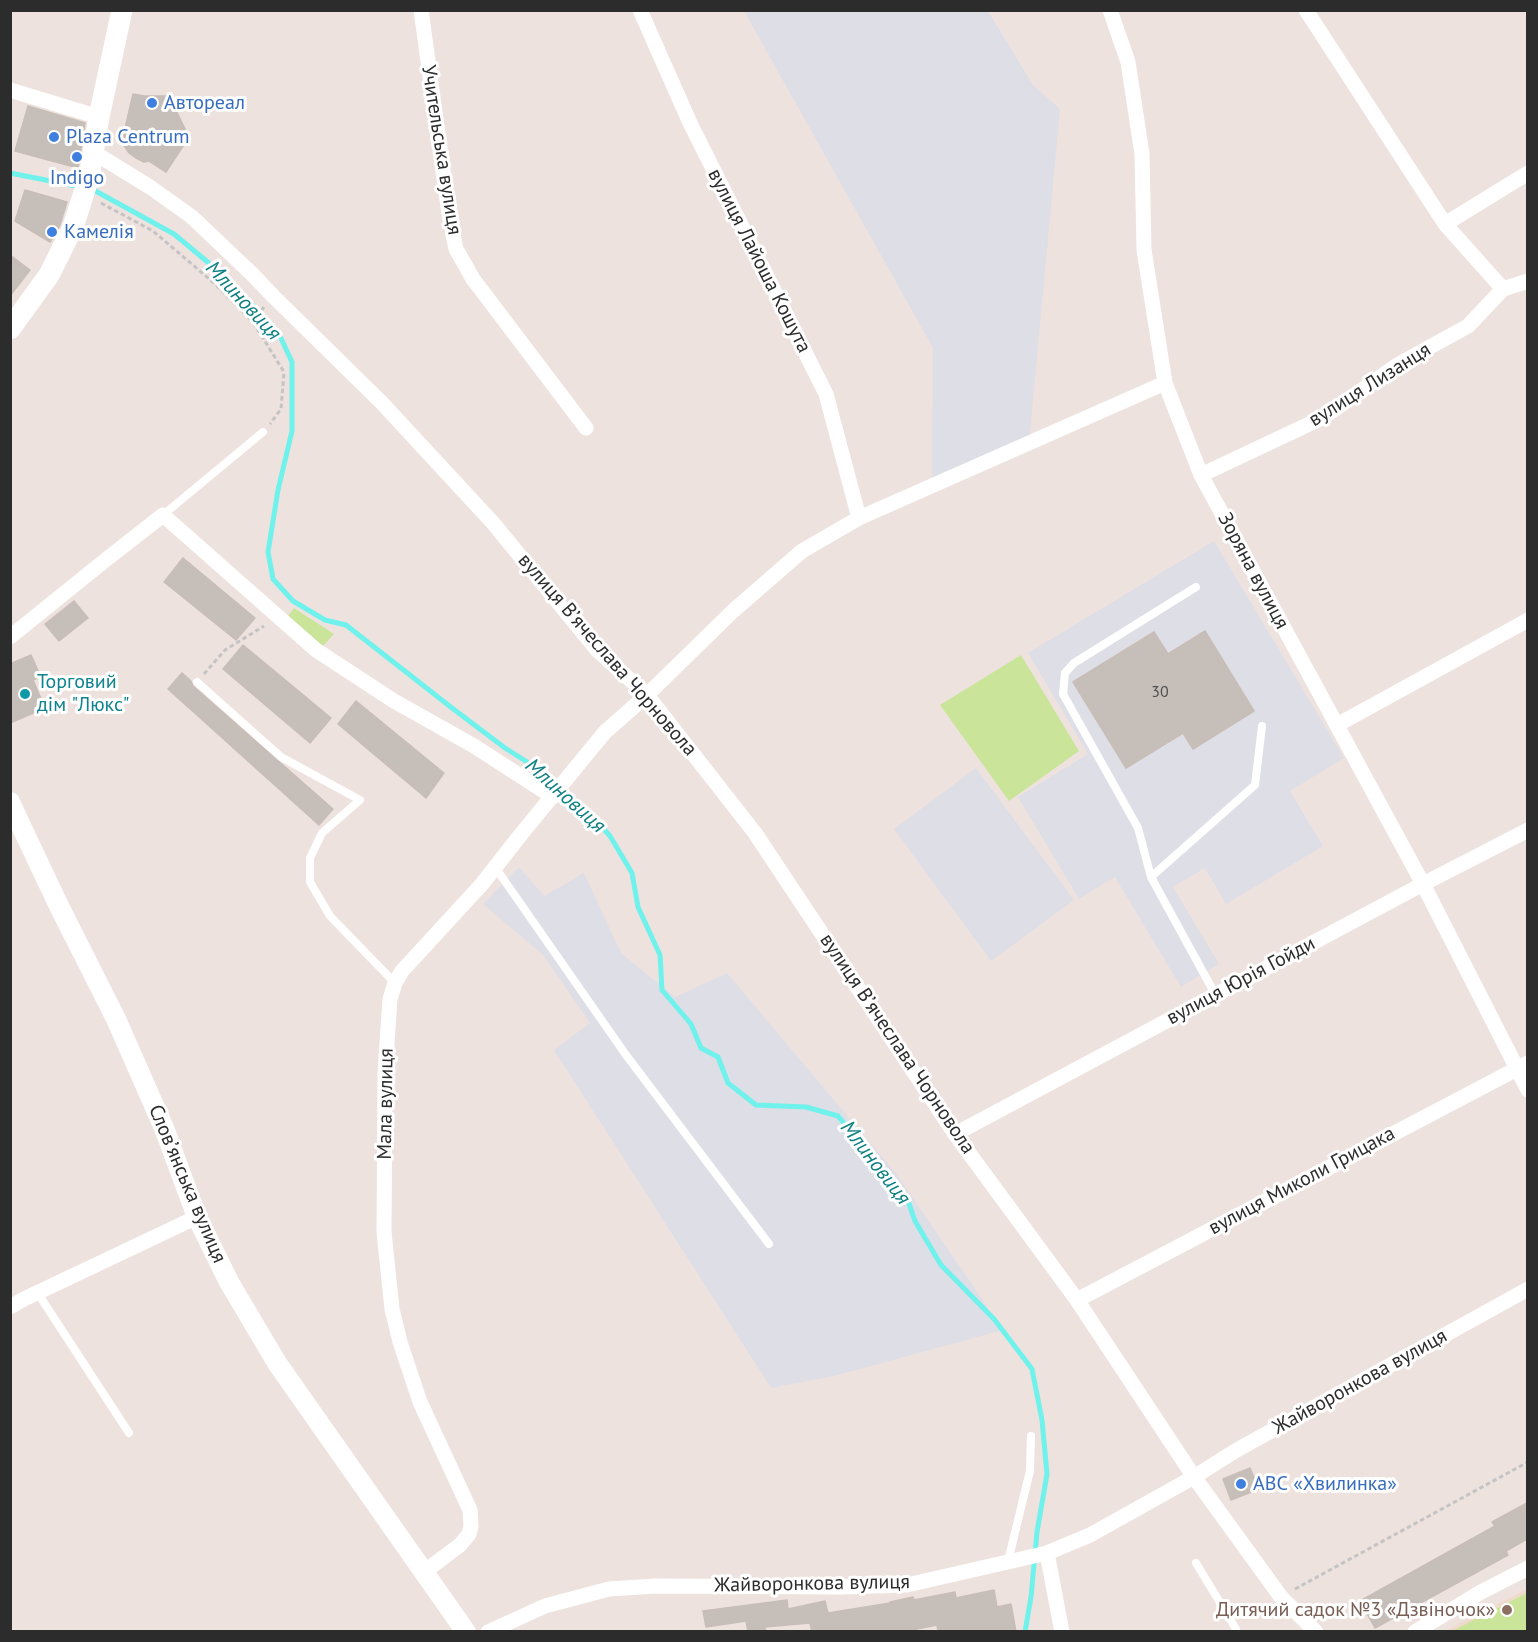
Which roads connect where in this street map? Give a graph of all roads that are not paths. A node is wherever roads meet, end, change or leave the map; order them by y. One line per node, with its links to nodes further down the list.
1 (122, 10): 7 (main road)
2 (421, 10): 15 (street, Учительська вулиця)
3 (640, 10): 19 (street, вулиця Лайоша Кошута)
4 (1110, 10): 14 (street, Зоряна вулиця)
5 (1306, 10): 10 (street)
6 (10, 90): 7 (street)
7 (99, 117): 8 (main road)
8 (93, 152): 13 (main road); 24 (street, вулиця Вʼячеслава Чорновола)
9 (1527, 173): 10 (street)
10 (1445, 224): 12 (street)
11 (1527, 281): 12 (street, вулиця Лизанця)
12 (1503, 289): 17 (street, вулиця Лизанця)
13 (10, 329)
14 (1165, 383): 17 (street, Зоряна вулиця); 19 (street, Мала вулиця)
15 (586, 428)
16 (263, 432): 18 (lane)
17 (1201, 474): 25 (street, Зоряна вулиця)
18 (163, 515): 22 (street); 27 (street)
19 (859, 518): 24 (street, Мала вулиця)
20 (1196, 587): 31 (lane)
21 (1527, 620): 25 (street)
22 (10, 638)
23 (197, 682): 33 (lane)
24 (647, 695): 27 (street, Мала вулиця); 37 (street, вулиця Вʼячеслава Чорновола)
25 (1337, 725): 32 (street, Зоряна вулиця)
26 (1263, 726): 31 (lane)
27 (553, 797): 30 (street, Мала вулиця)
28 (10, 802): 38 (street, Словʼянська вулиця)
29 (1527, 830): 32 (street, вулиця Юрія Гойди)
30 (495, 867): 33 (street, Мала вулиця); 39 (lane)
31 (1151, 877): 34 (lane)
32 (1423, 884): 34 (street, вулиця Юрія Гойди); 35 (street, Зоряна вулиця)
33 (395, 983): 51 (street, Мала вулиця)
34 (1215, 994): 37 (street, вулиця Юрія Гойди)
35 (1522, 1065): 36 (street, Зоряна вулиця); 42 (street, вулиця Миколи Грицака)
36 (1527, 1090)
37 (955, 1134): 42 (street, вулиця Вʼячеслава Чорновола)
38 (197, 1217): 41 (street); 51 (street, Словʼянська вулиця)
39 (769, 1244)
40 (1527, 1290): 46 (street, Жайворонкова вулиця)
41 (37, 1292): 43 (street); 44 (lane)
42 (1077, 1300): 46 (street, вулиця Вʼячеслава Чорновола)
43 (10, 1307)
44 (129, 1433)
45 (1031, 1436): 48 (lane)
46 (1194, 1477): 47 (street, Жайворонкова вулиця); 56 (street)
47 (1047, 1553): 48 (street, Жайворонкова вулиця); 54 (street)
48 (1011, 1560): 53 (street, Жайворонкова вулиця)
49 (1196, 1563): 55 (lane)
50 (1527, 1568): 57 (street)
51 (424, 1572): 52 (street, Словʼянська вулиця)
52 (466, 1632)
53 (488, 1632)
54 (1062, 1632)
55 (1235, 1632)
56 (1316, 1632)
57 (1415, 1632)

